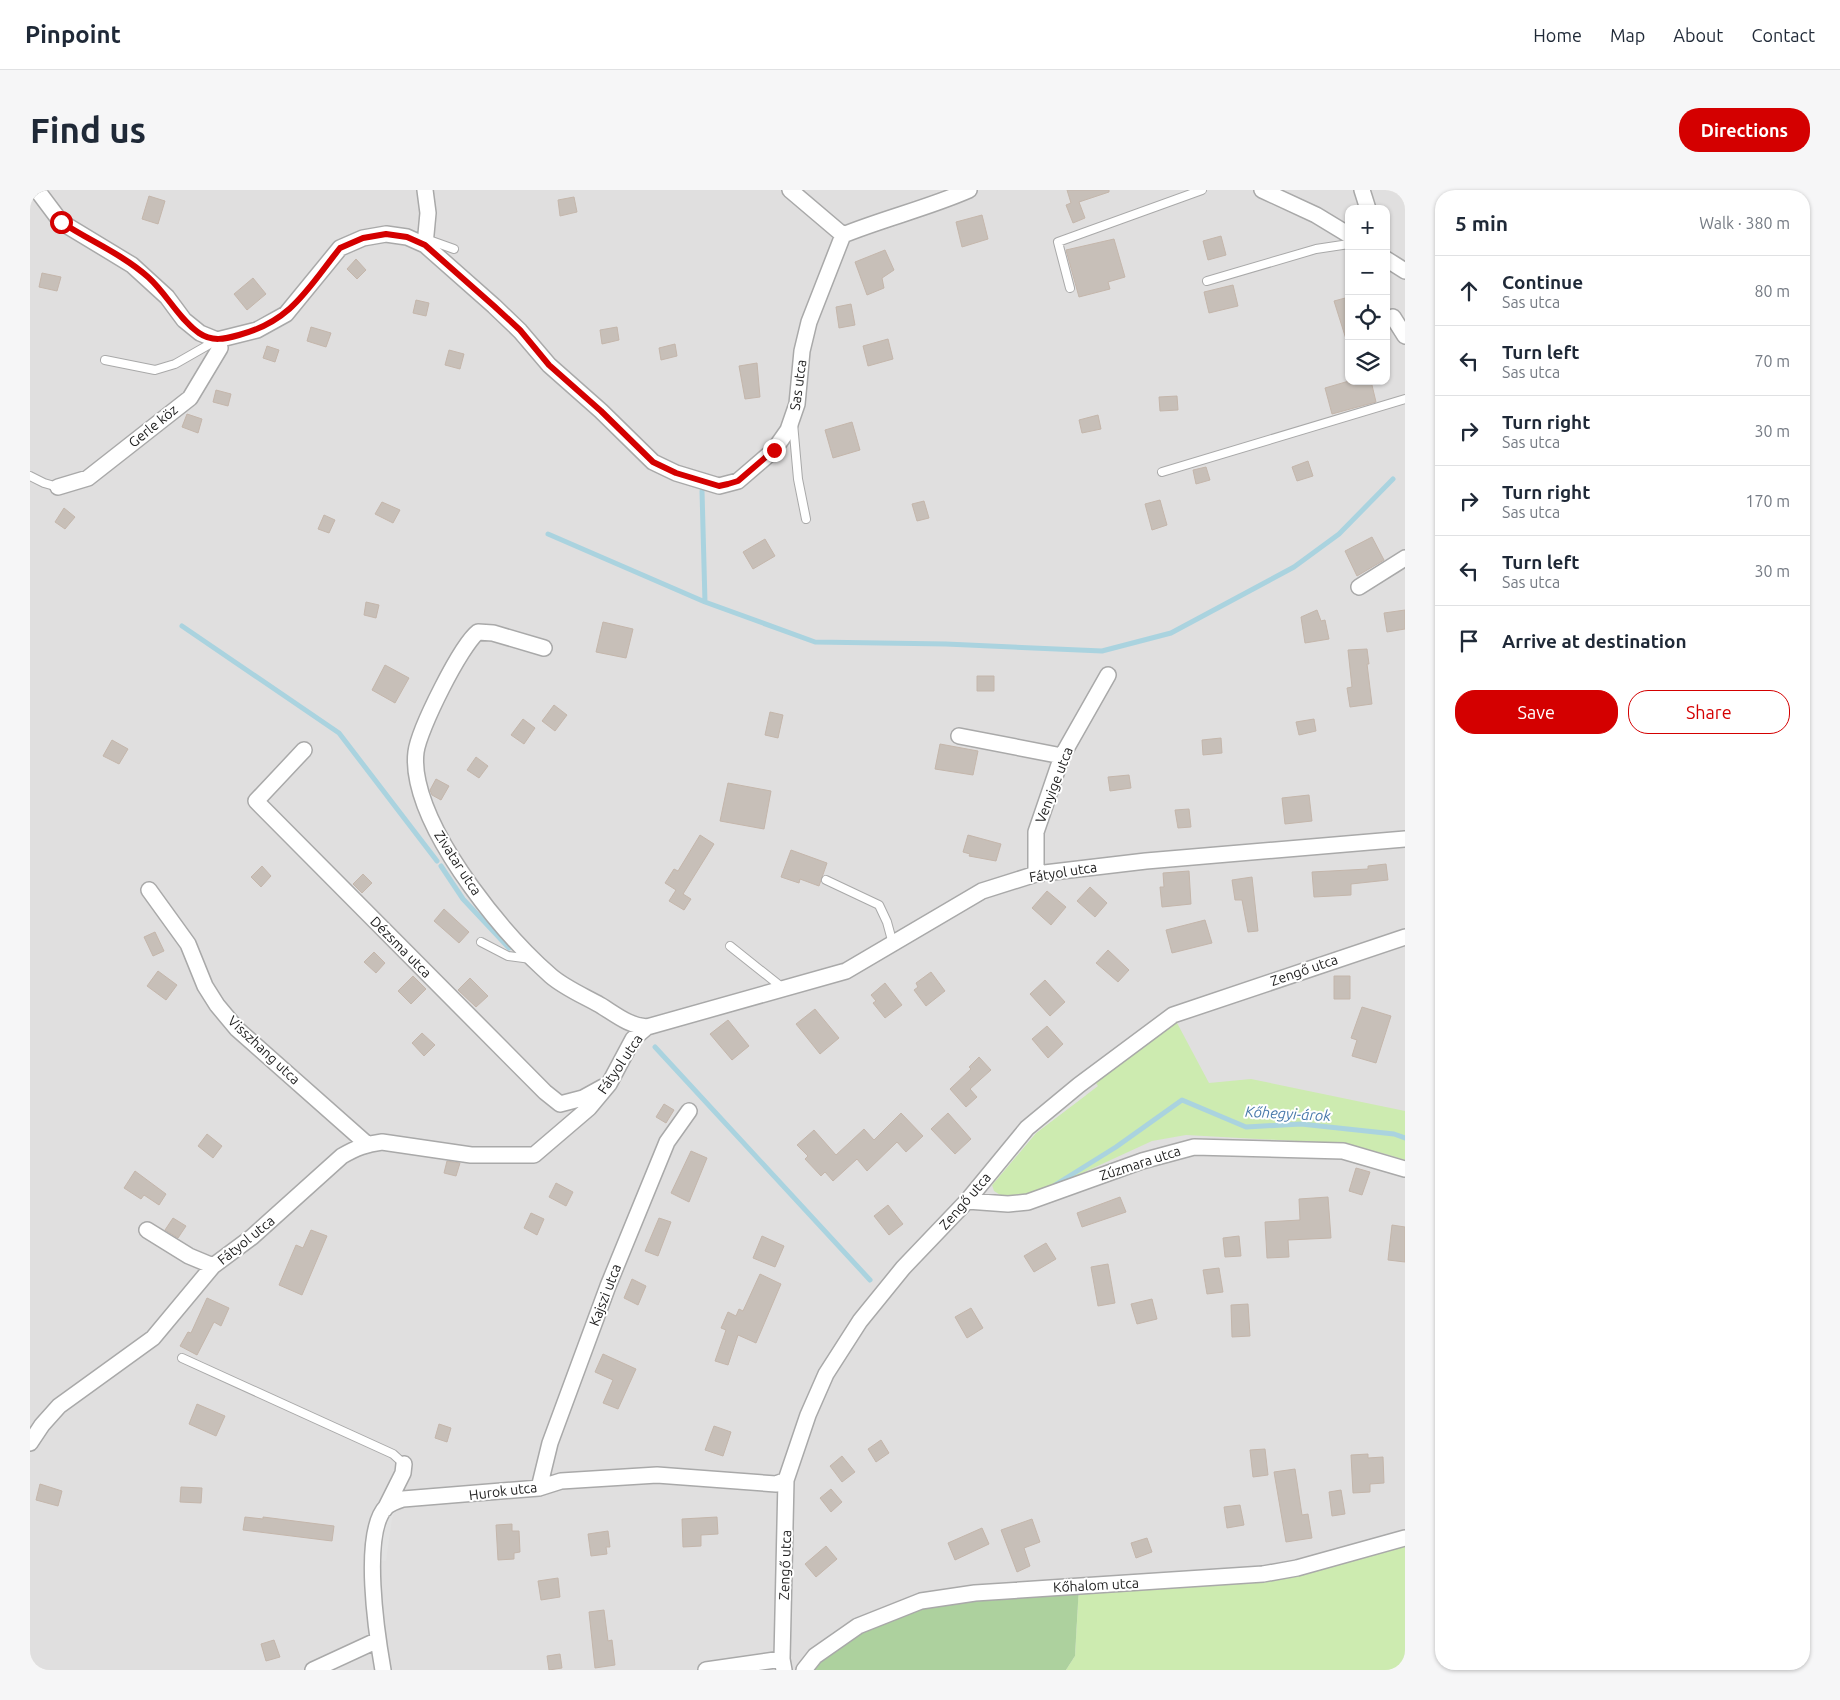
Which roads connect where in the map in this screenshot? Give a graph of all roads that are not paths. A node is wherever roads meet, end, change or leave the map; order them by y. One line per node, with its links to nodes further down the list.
1 (37, 190): 20 (street)
2 (426, 190): 11 (street)
3 (790, 190): 10 (street)
4 (969, 190): 10 (street)
5 (1202, 190): 17 (lane)
6 (1262, 190): 9 (street)
7 (1362, 190): 8 (street)
8 (1367, 205)
9 (1345, 233)
10 (843, 235): 25 (street, Sas utca)
11 (425, 242): 13 (lane); 20 (street, Sas utca); 25 (street, Sas utca)
12 (1345, 245): 16 (lane)
13 (454, 249)
14 (1390, 262): 15 (street)
15 (1405, 271)
16 (1207, 281)
17 (1070, 288)
18 (1393, 317): 19 (street)
19 (1405, 336)
20 (217, 340): 23 (lane); 28 (street, Gerle köz)
21 (105, 360): 23 (lane)
22 (148, 362): 23 (lane)
23 (155, 370)
24 (1405, 398): 26 (lane)
25 (793, 419): 29 (lane)
26 (1162, 472)
27 (30, 476): 28 (lane)
28 (58, 487)
29 (806, 519)
30 (1405, 558): 31 (street)
31 (1359, 587)
32 (544, 648): 45 (street, Zivatar utca)
33 (1108, 675): 36 (street, Venyige utca)
34 (959, 736): 36 (street)
35 (304, 750): 48 (street, Dézsma utca)
36 (1062, 756): 38 (street, Venyige utca)
37 (1405, 839): 38 (street, Fátyol utca)
38 (1036, 874): 43 (street, Fátyol utca)
39 (826, 880): 43 (lane)
40 (149, 890): 50 (street, Visszhang utca)
41 (1405, 937): 52 (street, Zengő utca)
42 (480, 942): 45 (lane)
43 (892, 944): 46 (street, Fátyol utca)
44 (730, 946): 46 (lane)
45 (535, 960): 47 (street, Zivatar utca)
46 (784, 989): 47 (street, Fátyol utca)
47 (647, 1027): 48 (street, Fátyol utca)
48 (609, 1084): 50 (street, Fátyol utca)
49 (689, 1111): 59 (street, Kajszi utca)
50 (367, 1144): 54 (street, Fátyol utca)
51 (1405, 1169): 52 (street, Zúzmara utca)
52 (967, 1201): 58 (street, Zengő utca)
53 (147, 1230): 54 (street)
54 (212, 1266): 56 (street, Fátyol utca)
55 (182, 1358): 57 (lane)
56 (30, 1443)
57 (404, 1464): 60 (street)
58 (786, 1480): 59 (street, Hurok utca); 63 (street, Zengő utca)
59 (539, 1488): 60 (street, Hurok utca)
60 (385, 1509): 62 (street)
61 (1405, 1538): 67 (street, Kőhalom utca)
62 (378, 1640): 64 (street); 65 (street)
63 (783, 1665): 66 (street)
64 (313, 1670)
65 (383, 1670)
66 (706, 1670)
67 (804, 1670)

